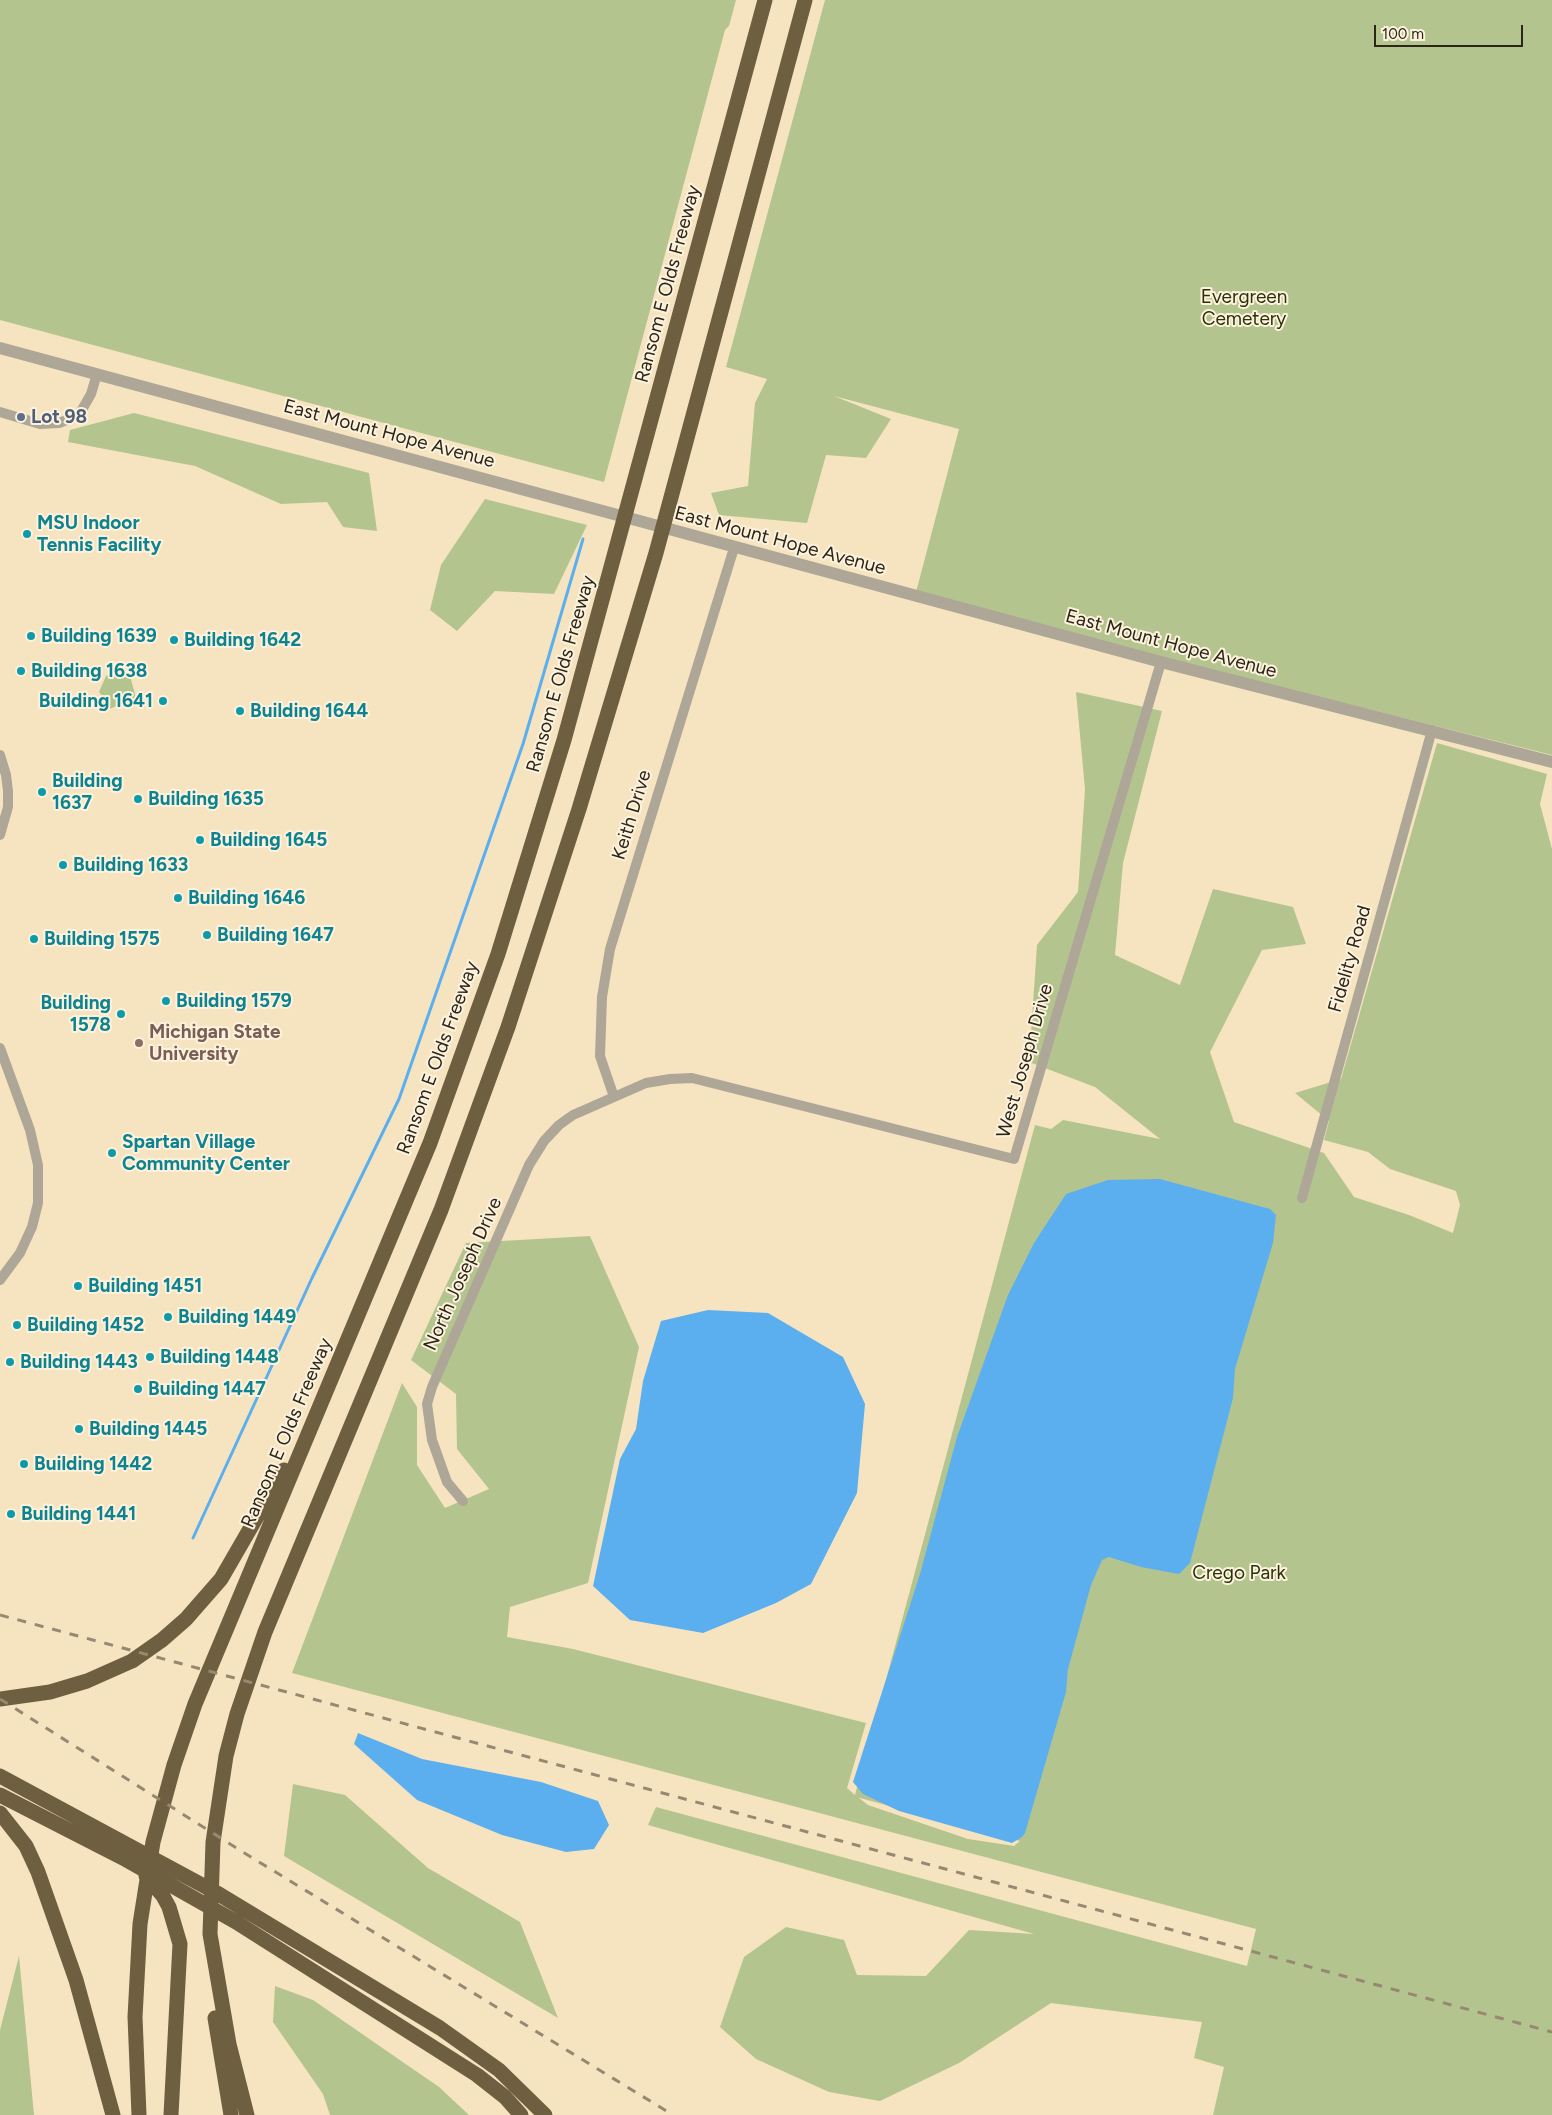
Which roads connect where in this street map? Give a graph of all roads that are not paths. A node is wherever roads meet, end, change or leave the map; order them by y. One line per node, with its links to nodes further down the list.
1 (765, 0): 16 (highway, Ransom E Olds Freeway)
2 (805, 0): 23 (highway)
3 (0, 348): 4 (street, East Mount Hope Avenue)
4 (97, 374): 5 (street); 6 (street, East Mount Hope Avenue)
5 (0, 412)
6 (734, 548): 7 (street, East Mount Hope Avenue); 13 (street, Keith Drive)
7 (1160, 662): 8 (street, East Mount Hope Avenue); 13 (street, West Joseph Drive)
8 (1432, 730): 10 (street, East Mount Hope Avenue); 14 (street, Fidelity Road)
9 (0, 755): 11 (street)
10 (1552, 762)
11 (0, 835)
12 (0, 1048): 15 (street)
13 (614, 1097): 17 (street, North Joseph Drive)
14 (1302, 1198)
15 (0, 1280)
16 (323, 1399): 18 (highway); 25 (highway, Ransom E Olds Freeway)
17 (463, 1501)
18 (0, 1699)
19 (1, 1780): 30 (highway)
20 (0, 1795): 22 (highway)
21 (0, 1813): 24 (highway)
22 (123, 1858): 26 (highway); 29 (highway)
23 (210, 1934): 27 (highway); 28 (highway)
24 (113, 2115)
25 (139, 2115)
26 (171, 2115)
27 (231, 2115)
28 (247, 2115)
29 (521, 2115)
30 (545, 2115)

